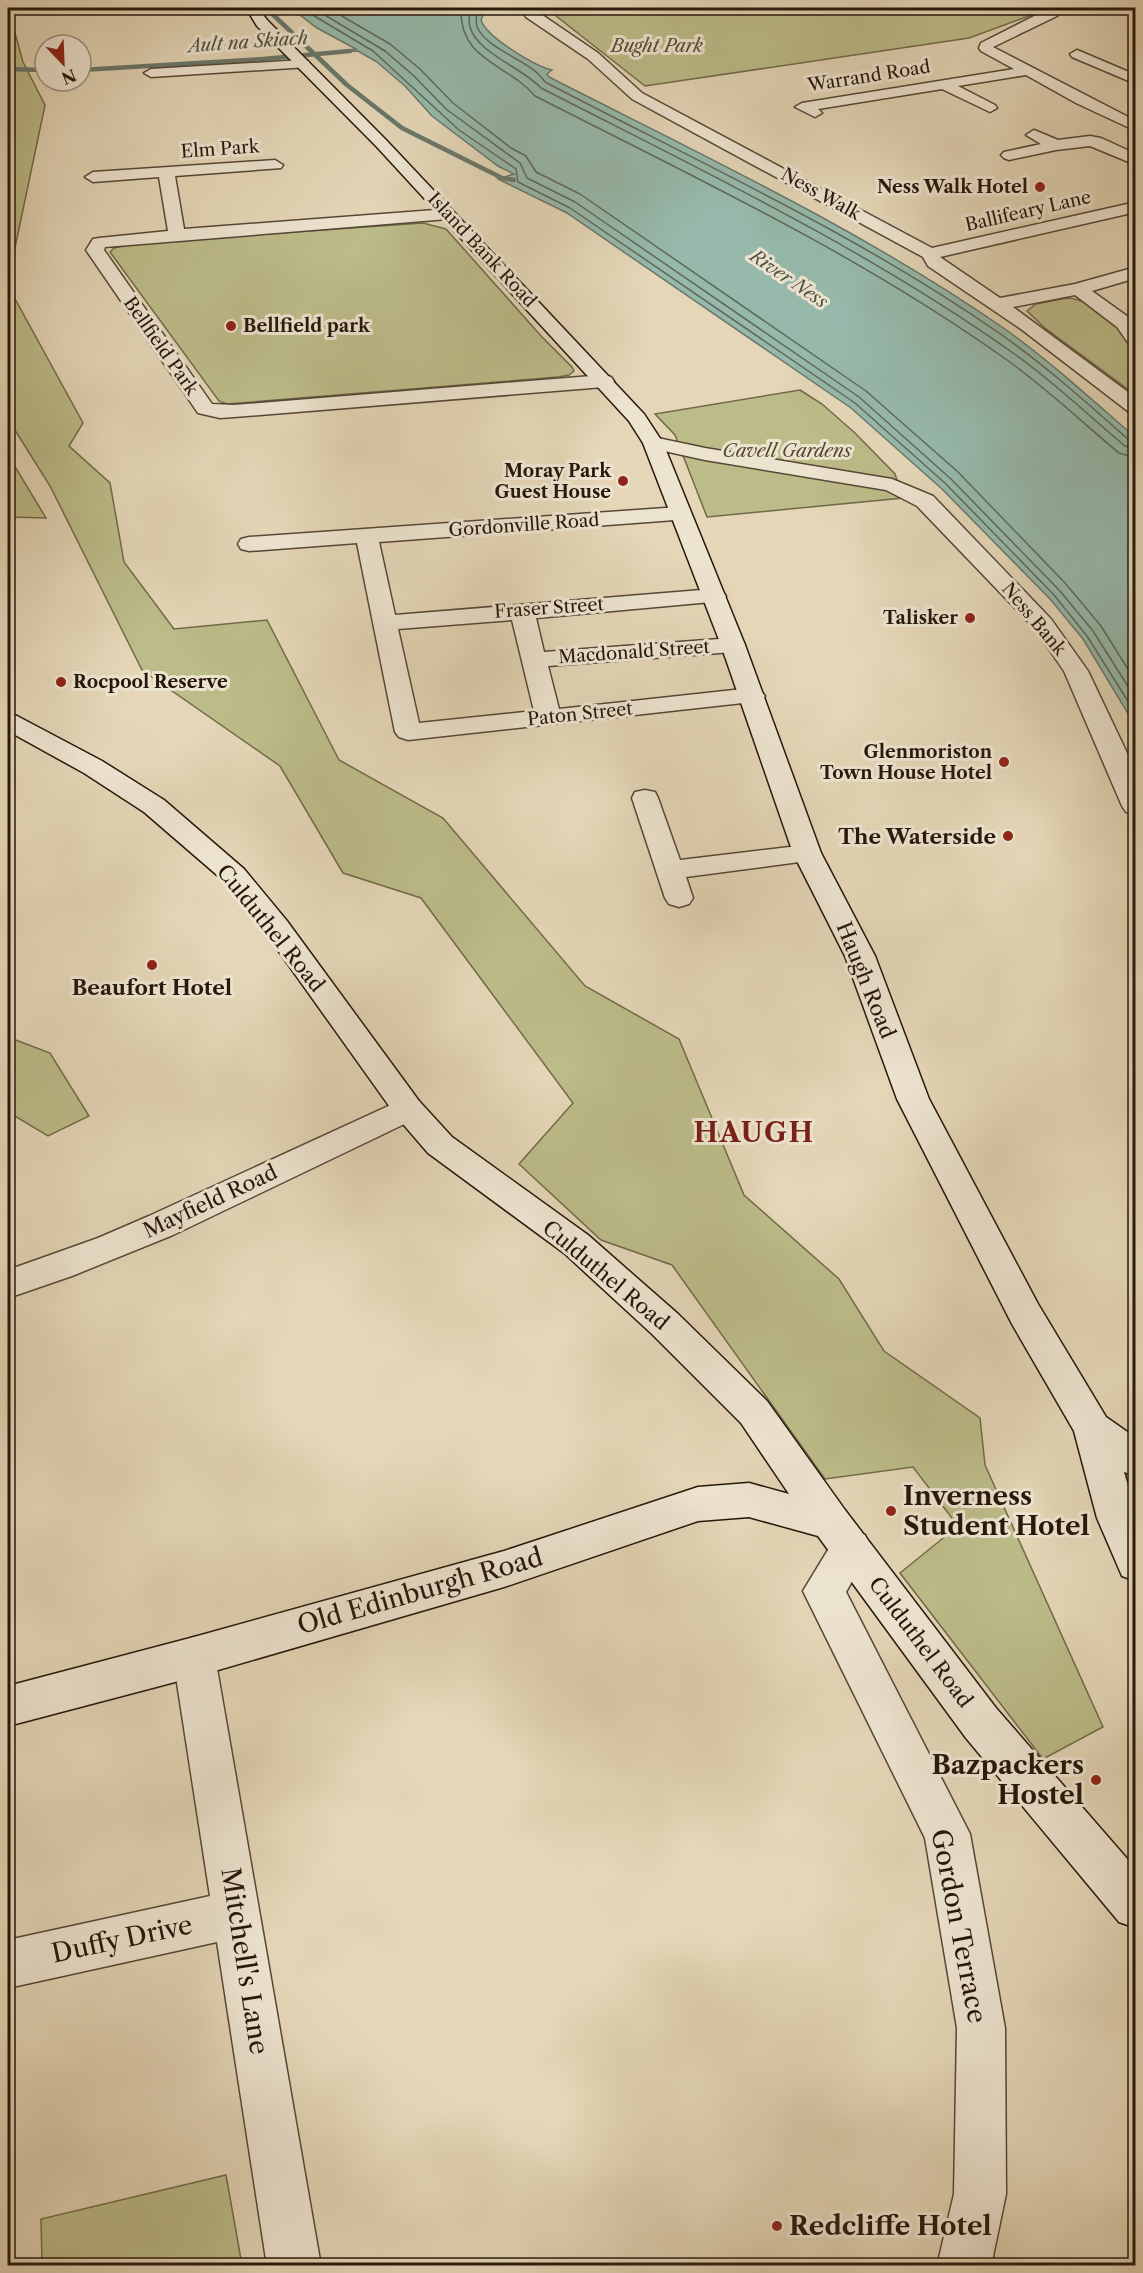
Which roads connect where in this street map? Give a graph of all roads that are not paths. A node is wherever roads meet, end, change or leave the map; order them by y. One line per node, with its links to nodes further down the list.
1 (252, 8): 5 (street, Island Bank Road)
2 (526, 8): 27 (street, Ness Walk)
3 (1055, 10): 8 (street)
4 (1077, 54): 7 (street)
5 (298, 59): 9 (street); 25 (street, Island Bank Road)
6 (1118, 60): 7 (street)
7 (1098, 63): 10 (street)
8 (1027, 71): 11 (street, Warrand Road); 13 (street)
9 (151, 73)
10 (1136, 80)
11 (943, 84): 14 (street, Warrand Road); 15 (street, Warrand Road)
12 (1103, 97): 13 (street)
13 (1081, 100): 16 (street)
14 (803, 107)
15 (990, 108)
16 (1136, 127)
17 (1034, 135): 18 (street)
18 (1056, 145): 19 (street); 20 (street)
19 (1010, 155)
20 (1136, 160)
21 (276, 167): 22 (street, Elm Park)
22 (166, 172): 23 (street, Elm Park); 26 (street, Elm Park)
23 (94, 194)
24 (1136, 207): 27 (street, Ballifeary Lane)
25 (448, 214): 26 (street, Bellfield Park); 32 (street, Island Bank Road)
26 (177, 235): 32 (street, Bellfield Park)
27 (930, 254): 30 (street, Ness Walk)
28 (1136, 272): 29 (street)
29 (1078, 289): 30 (street); 31 (street)
30 (997, 304): 33 (street, Ness Walk)
31 (1136, 340)
32 (604, 381): 34 (street, Island Bank Road)
33 (1136, 408)
34 (653, 443): 35 (street, Island Bank Road); 47 (street, Ness Bank)
35 (680, 514): 36 (street, Gordonville Road); 38 (street, Haugh Road)
36 (367, 536): 37 (street, Gordonville Road); 40 (street)
37 (249, 544)
38 (714, 596): 39 (street, Fraser Street); 41 (street, Haugh Road)
39 (522, 610): 40 (street, Fraser Street); 42 (street)
40 (384, 622): 44 (street, Paton Street)
41 (733, 645): 42 (street, Macdonald Street); 43 (street, Haugh Road)
42 (535, 660): 44 (street)
43 (752, 696): 44 (street, Paton Street); 48 (street, Haugh Road)
44 (548, 717)
45 (8, 721): 51 (street, Culduthel Road)
46 (645, 798): 49 (street)
47 (1136, 806)
48 (807, 853): 49 (street); 53 (street, Haugh Road)
49 (670, 870): 50 (street)
50 (679, 898)
51 (408, 1109): 52 (street, Mayfield Road); 55 (street, Culduthel Road)
52 (8, 1284)
53 (1092, 1428): 54 (street); 56 (street)
54 (1136, 1460)
55 (841, 1535): 57 (street, Old Edinburgh Road); 59 (street, Culduthel Road); 63 (street, Gordon Terrace)
56 (1136, 1563)
57 (194, 1657): 58 (street, Old Edinburgh Road); 60 (street, Mitchell's Lane)
58 (8, 1706)
59 (1136, 1905)
60 (237, 1914): 61 (street, Duffy Drive); 62 (street, Mitchell's Lane)
61 (8, 1964)
62 (294, 2265)
63 (964, 2265)

